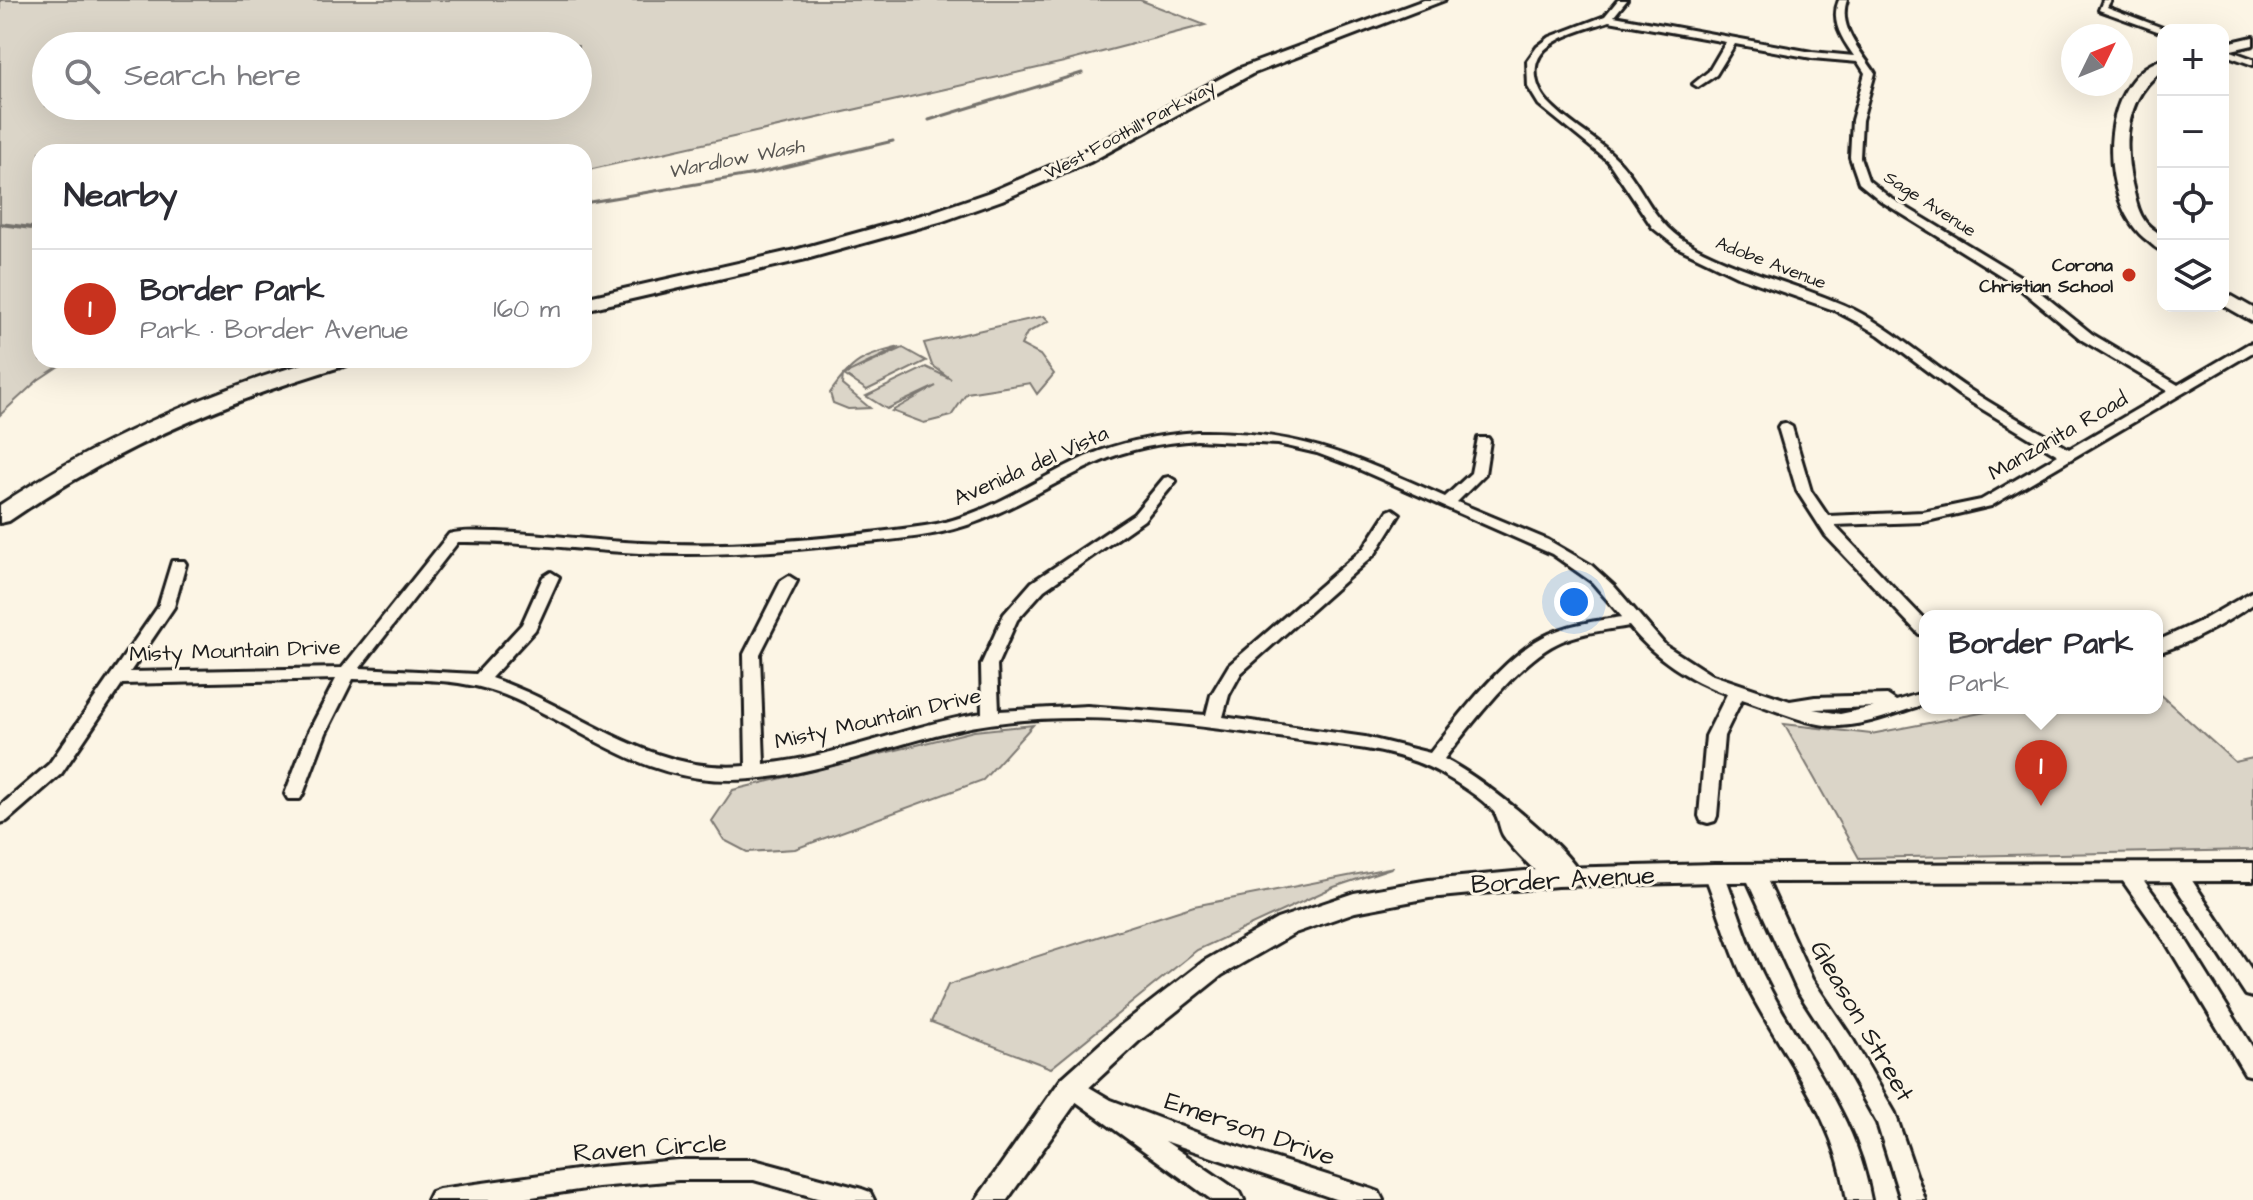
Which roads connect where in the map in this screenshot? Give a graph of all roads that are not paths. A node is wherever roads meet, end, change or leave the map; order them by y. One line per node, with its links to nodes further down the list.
1 (1412, 0): 6 (main road, West Foothill Parkway)
2 (1438, 0): 6 (main road, West Foothill Parkway)
3 (1623, 0): 7 (street, Adobe Avenue)
4 (1843, 0): 15 (street)
5 (2107, 0): 8 (street)
6 (1390, 13): 22 (main road, West Foothill Parkway); 24 (main road, West Foothill Parkway)
7 (1608, 18): 11 (street); 32 (street, Adobe Avenue)
8 (2157, 28)
9 (2253, 35): 10 (main road)
10 (2229, 39)
11 (1732, 41): 15 (street); 18 (street)
12 (2253, 41): 13 (main road)
13 (2229, 48)
14 (2229, 52): 16 (street)
15 (1863, 60): 29 (street, Sage Avenue)
16 (2253, 62)
17 (2157, 68): 20 (main road)
18 (1698, 84)
19 (2157, 84): 21 (main road)
20 (2157, 240)
21 (2159, 240)
22 (592, 291)
23 (2229, 301): 25 (main road)
24 (592, 302)
25 (2253, 316)
26 (2253, 347): 29 (street, Manzanita Road)
27 (272, 368): 34 (main road)
28 (312, 368): 37 (main road)
29 (2178, 391): 32 (street, Manzanita Road)
30 (1785, 427): 38 (street)
31 (1483, 441): 35 (street)
32 (2069, 455): 38 (street, Manzanita Road)
33 (1169, 481): 51 (street)
34 (0, 496)
35 (1447, 503): 43 (street, Avenida del Vista); 46 (street, Avenida del Vista)
36 (1393, 514): 52 (street)
37 (0, 516)
38 (1823, 521): 44 (street)
39 (178, 564): 47 (street)
40 (551, 577): 48 (street)
41 (789, 581): 54 (street)
42 (2253, 596): 45 (street)
43 (1631, 620): 49 (street, Avenida del Vista); 53 (street)
44 (1919, 624)
45 (2163, 645)
46 (348, 672): 47 (street, Misty Mountain Drive); 48 (street, Misty Mountain Drive); 55 (street)
47 (117, 678): 56 (street)
48 (480, 680): 54 (street, Misty Mountain Drive)
49 (1736, 693): 50 (street, Avenida del Vista); 57 (street)
50 (1919, 700)
51 (991, 717): 52 (street, Misty Mountain Drive); 54 (street, Misty Mountain Drive)
52 (1212, 724): 53 (street, Misty Mountain Drive)
53 (1433, 761): 63 (street, Misty Mountain Drive)
54 (755, 772)
55 (294, 794)
56 (0, 816)
57 (1708, 816)
58 (2127, 872): 59 (street, Border Avenue); 62 (street, Border Avenue); 65 (street)
59 (2176, 872): 60 (street, Border Avenue); 64 (street)
60 (2253, 872)
61 (1714, 873): 62 (street, Border Avenue); 63 (street, Border Avenue); 73 (street)
62 (1754, 873): 74 (street, Gleason Street)
63 (1563, 877): 66 (street, Border Avenue)
64 (2253, 989)
65 (2253, 1067)
66 (1072, 1086): 67 (street, Emerson Drive); 70 (street, Border Avenue)
67 (1111, 1110): 71 (street, Emerson Drive); 72 (street, Emerson Drive)
68 (439, 1200): 69 (street, Raven Circle)
69 (862, 1200)
70 (990, 1200)
71 (1232, 1200)
72 (1371, 1200)
73 (1859, 1200)
74 (1913, 1200)

